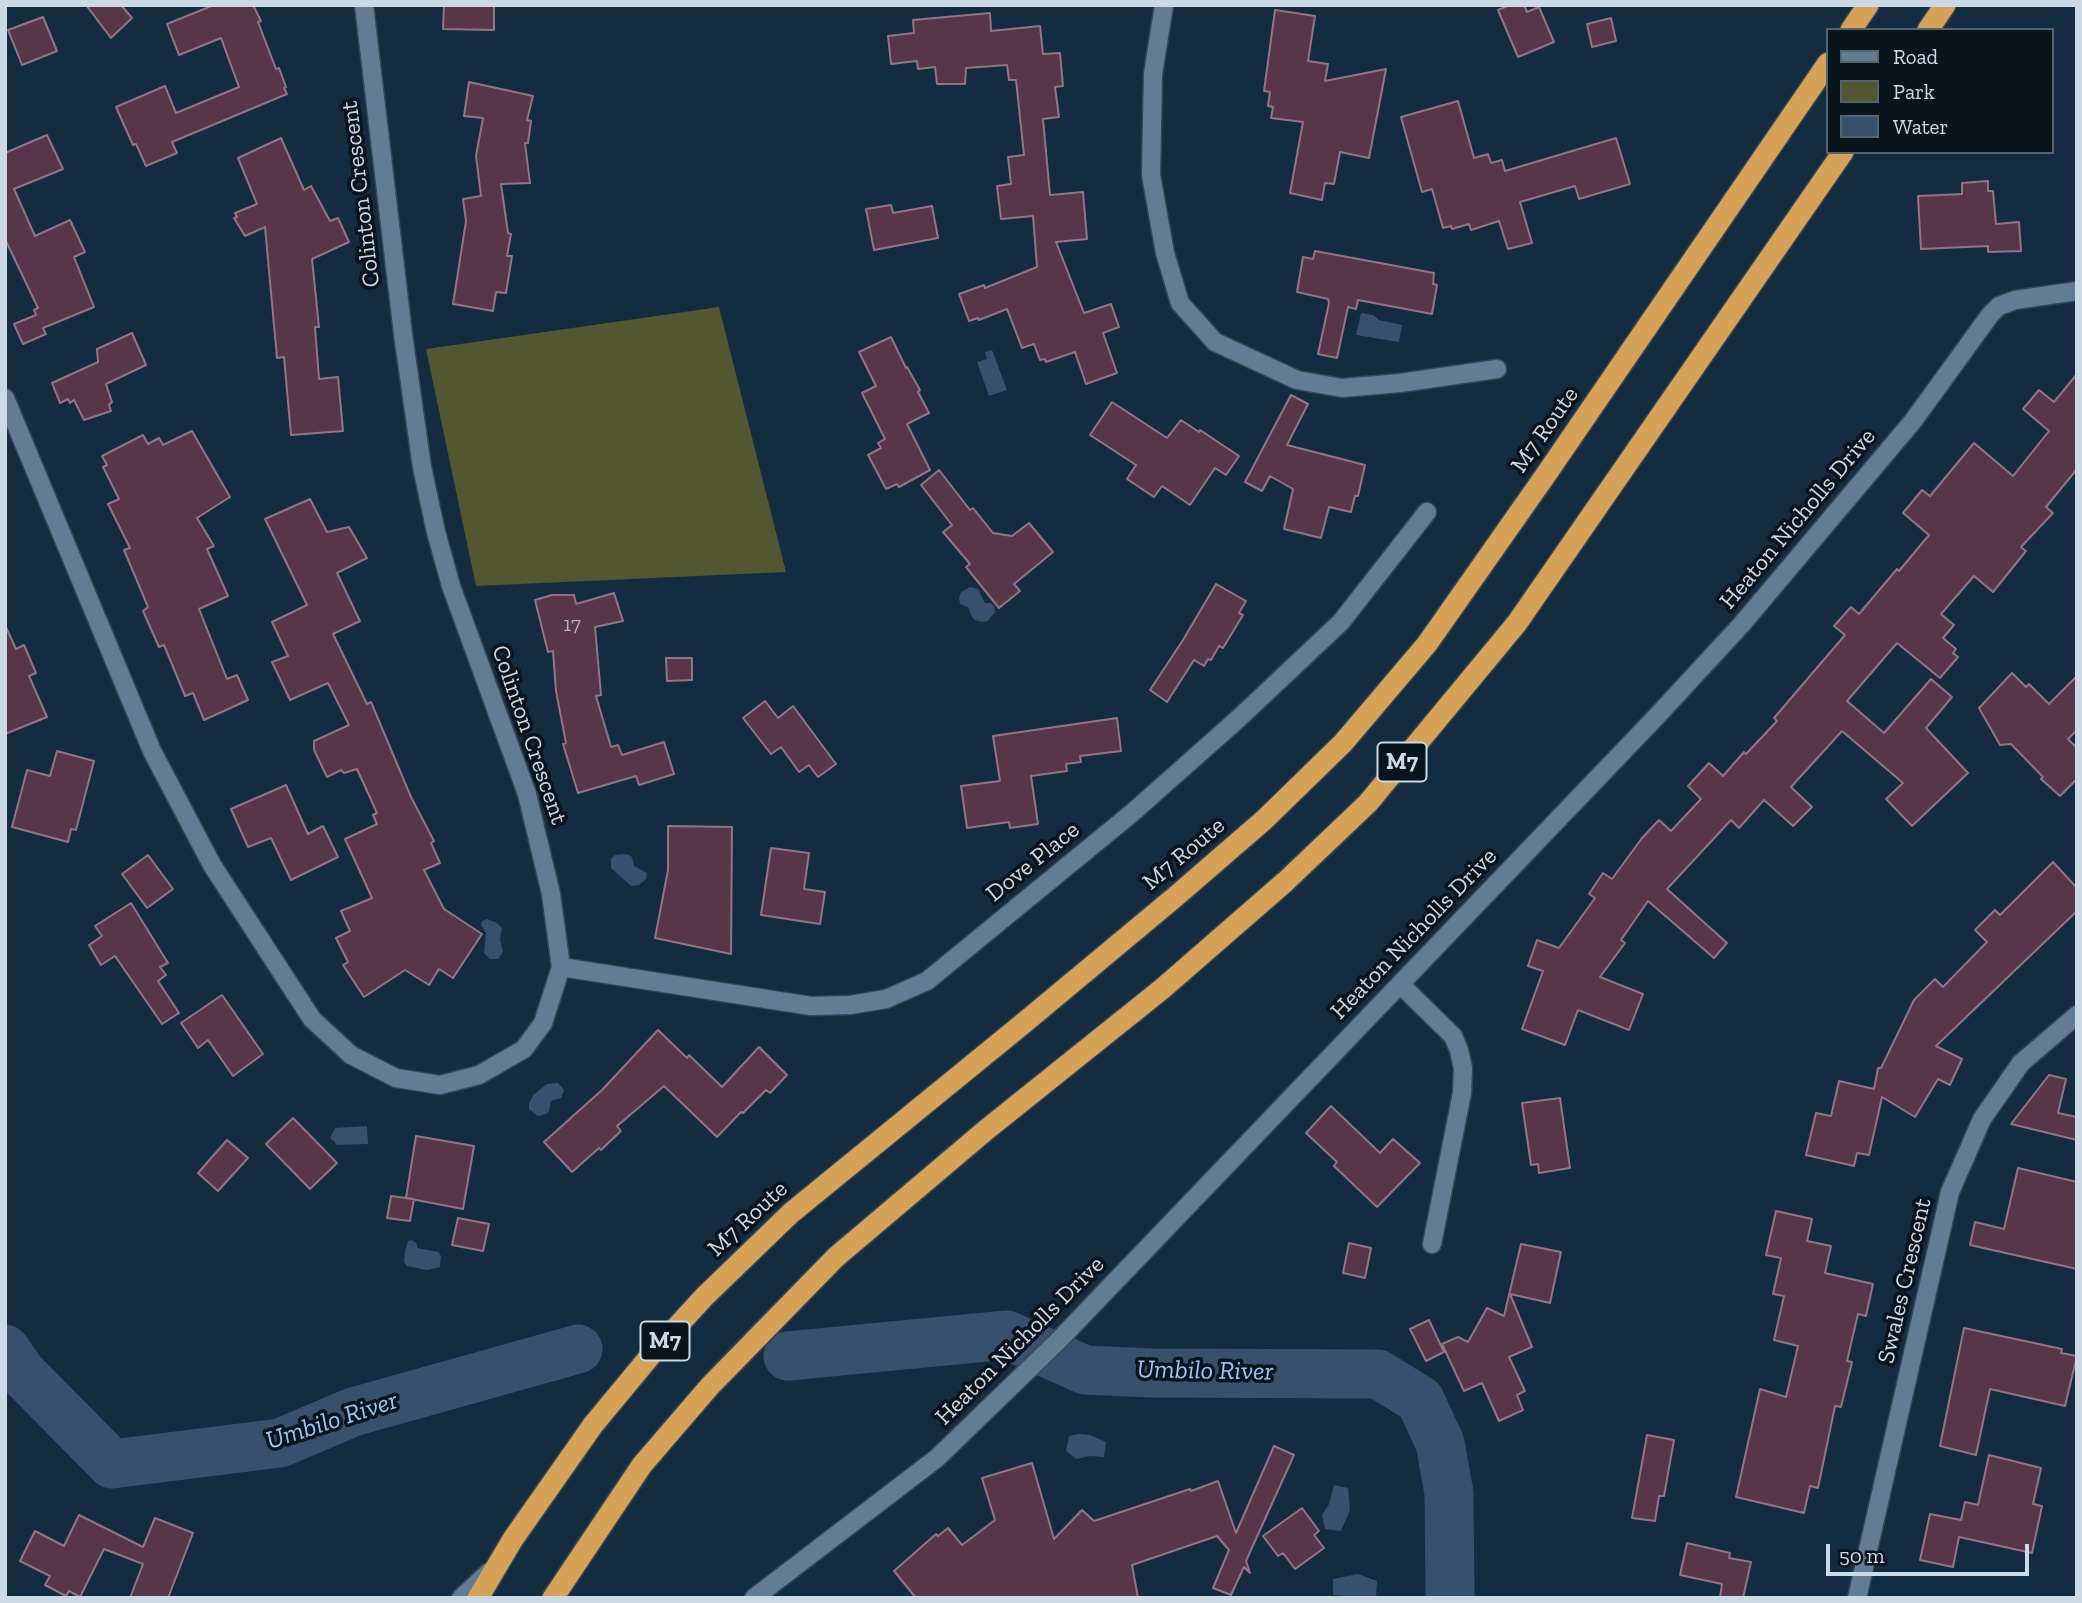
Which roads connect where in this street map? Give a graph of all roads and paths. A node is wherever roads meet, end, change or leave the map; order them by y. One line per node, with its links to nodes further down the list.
1 (364, 5): 13 (street, Colinton Crescent)
2 (1164, 5): 10 (street)
3 (1868, 5): 5 (highway)
4 (1945, 5): 6 (highway)
5 (1852, 28)
6 (1929, 28)
7 (1826, 66): 17 (highway, M7 Route / M7)
8 (1842, 154): 18 (highway, M7)
9 (2077, 291): 14 (street, Heaton Nicholls Drive)
10 (1497, 369)
11 (5, 398): 13 (street, Colinton Crescent)
12 (1427, 512): 13 (street, Dove Place)
13 (561, 967)
14 (1400, 984): 16 (street); 21 (street, Heaton Nicholls Drive)
15 (2077, 1015): 22 (street, Swales Crescent)
16 (1432, 1244)
17 (497, 1565): 19 (street); 20 (highway, M7 Route / M7)
18 (554, 1597)
19 (461, 1598)
20 (478, 1598)
21 (754, 1598)
22 (1857, 1598)

